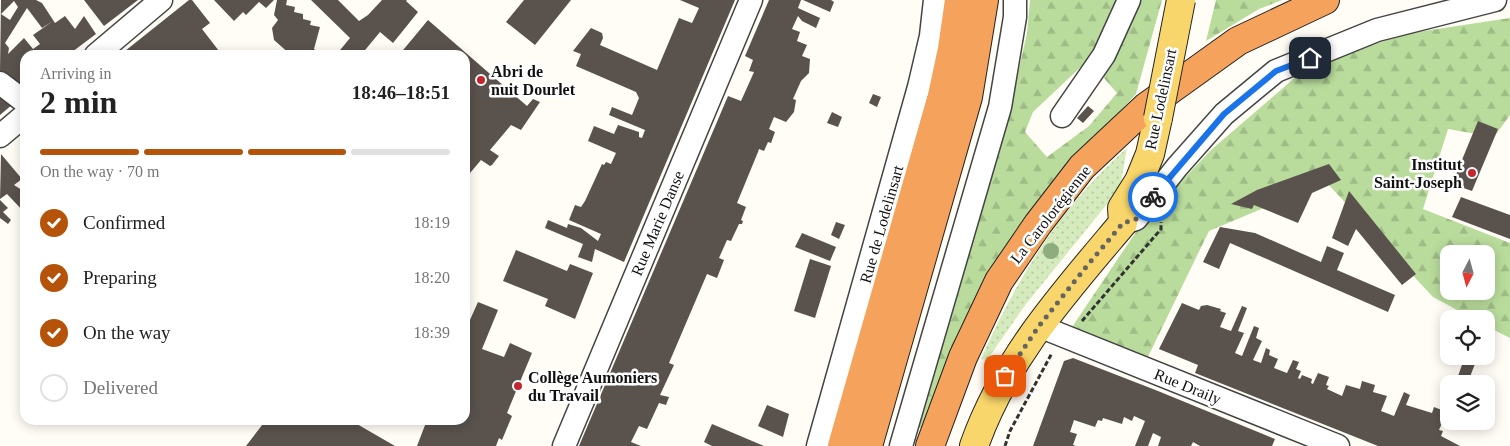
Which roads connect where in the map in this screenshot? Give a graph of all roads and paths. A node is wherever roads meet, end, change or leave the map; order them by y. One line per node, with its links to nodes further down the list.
1 (162, 0): 11 (street)
2 (752, 0): 19 (street, Rue Marie Danse)
3 (934, 0): 20 (street, Rue de Lodelinsart)
4 (959, 0): 21 (highway)
5 (984, 0): 22 (highway)
6 (1015, 0): 23 (street)
7 (1129, 0): 14 (street)
8 (1181, 0): 17 (main road, Rue Lodelinsart, bridge)
9 (1325, 0): 24 (highway, La Carolorégienne)
10 (1495, 0): 17 (street)
11 (102, 50)
12 (0, 83): 13 (street)
13 (20, 98)
14 (1062, 116)
15 (20, 119): 16 (street)
16 (0, 136)
17 (1123, 223): 18 (main road, Rue Lodelinsart)
18 (1039, 326): 25 (main road, Rue Lodelinsart); 26 (street, Rue Draily)
19 (564, 446)
20 (818, 446)
21 (842, 446)
22 (868, 446)
23 (900, 446)
24 (930, 446)
25 (974, 446)
26 (1338, 446)

